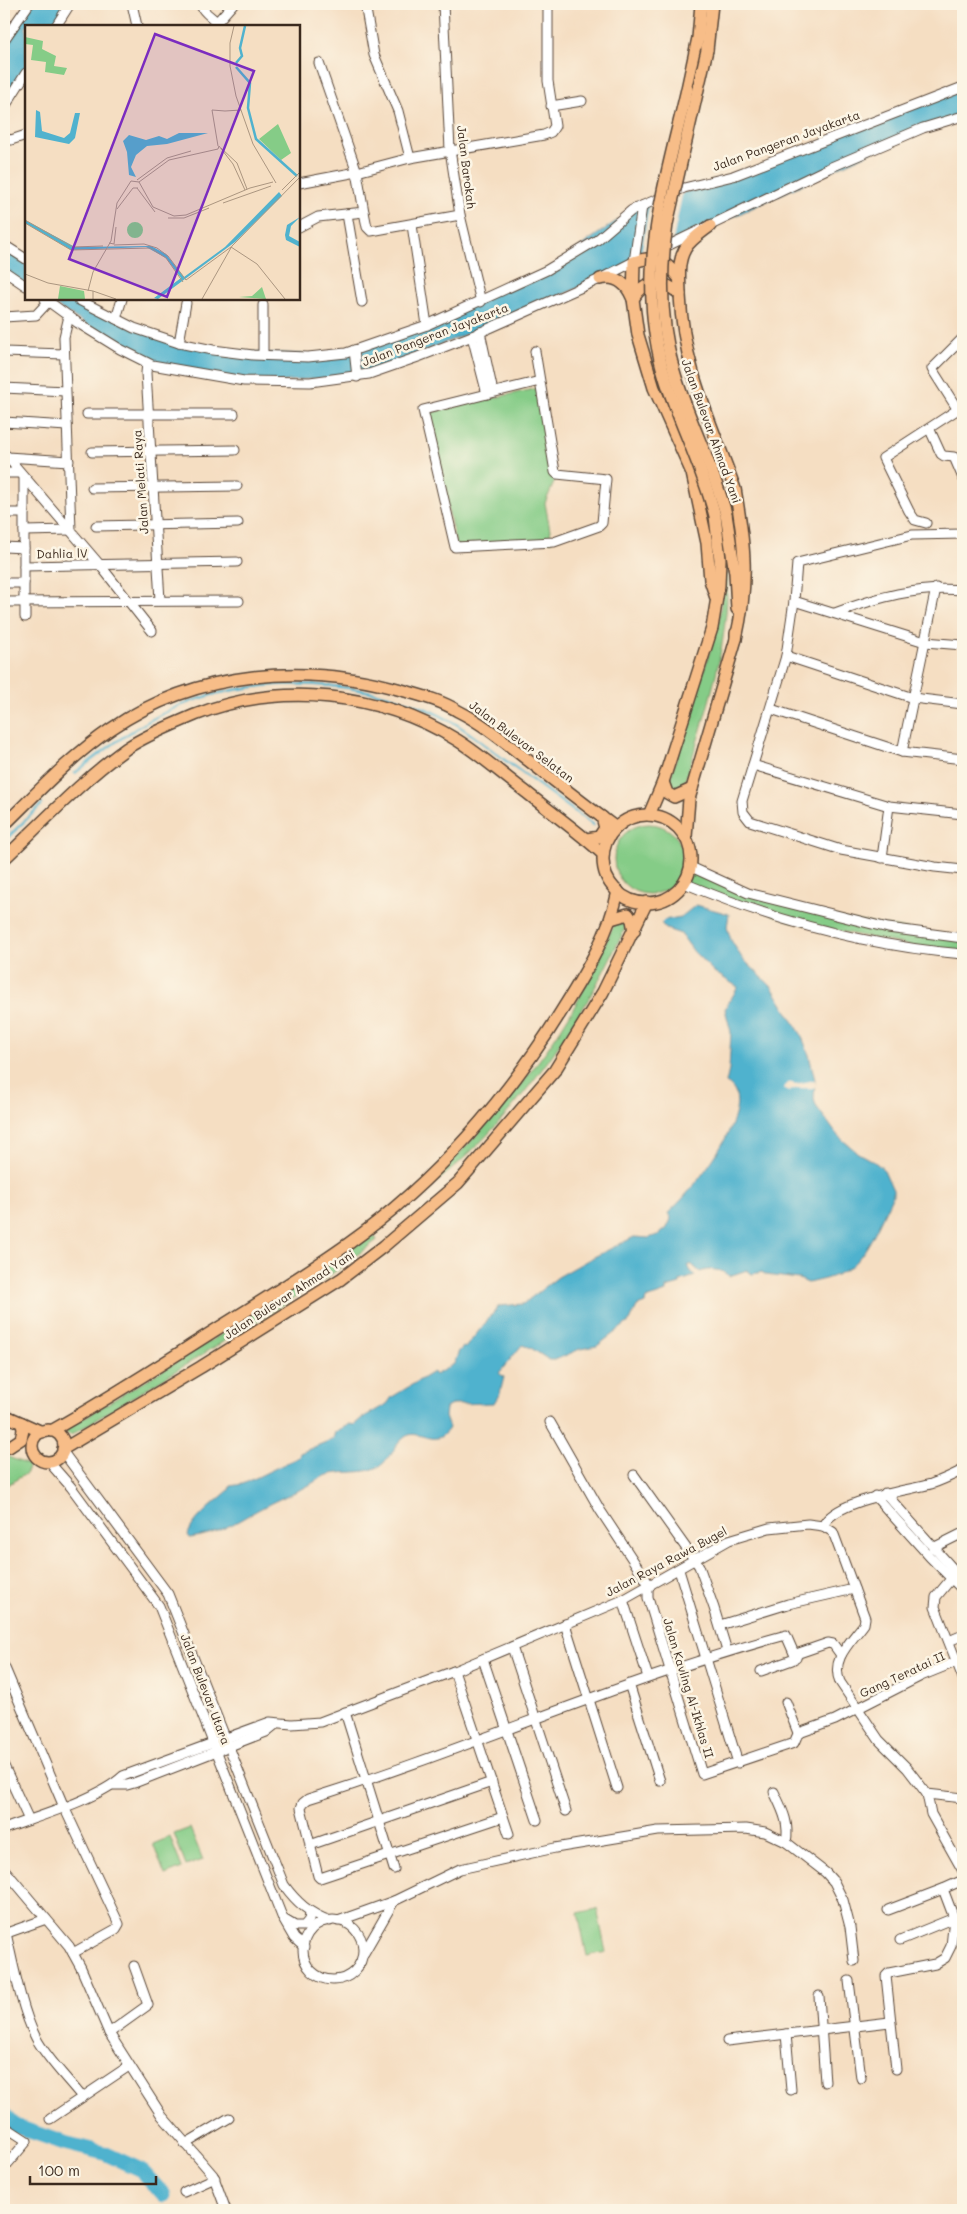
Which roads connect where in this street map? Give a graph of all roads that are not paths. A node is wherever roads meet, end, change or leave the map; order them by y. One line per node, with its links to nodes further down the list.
1 (29, 4): 15 (street)
2 (70, 4): 13 (street)
3 (132, 4): 14 (street)
4 (200, 4): 12 (street)
5 (233, 4): 12 (street)
6 (390, 4): 11 (street)
7 (444, 4): 25 (street, Jalan Barokah)
8 (548, 4): 20 (street)
9 (701, 4): 90 (main road, Jalan Bulevar Ahmad Yani, bridge)
10 (712, 4): 90 (main road, Jalan Bulevar Ahmad Yani, bridge)
11 (366, 5): 26 (street)
12 (218, 24)
13 (57, 25)
14 (137, 25)
15 (4, 40)
16 (319, 63): 27 (street)
17 (25, 75): 21 (street)
18 (963, 88): 29 (street, Jalan Pangeran Jayakarta)
19 (582, 101): 20 (street)
20 (551, 106): 25 (street)
21 (4, 108)
22 (963, 116): 35 (street, Jalan Pangeran Jayakarta)
23 (25, 135): 24 (street)
24 (4, 138)
25 (450, 150): 26 (street); 32 (street, Jalan Barokah)
26 (410, 158): 27 (street)
27 (357, 172): 28 (street); 30 (street)
28 (300, 183)
29 (642, 206): 37 (street); 49 (street, Jalan Pangeran Jayakarta)
30 (364, 212): 31 (street); 33 (street)
31 (347, 214): 34 (street); 48 (street)
32 (460, 215): 33 (street); 49 (street, Jalan Barokah)
33 (412, 225): 55 (street)
34 (300, 226)
35 (710, 226): 37 (street, Jalan Pangeran Jayakarta); 40 (main road)
36 (4, 244): 38 (street)
37 (634, 257): 40 (main road); 41 (street, Jalan Pangeran Jayakarta); 44 (main road)
38 (25, 258)
39 (4, 271): 42 (street)
40 (679, 278): 43 (main road)
41 (600, 279): 44 (main road); 56 (street, Jalan Pangeran Jayakarta)
42 (25, 285)
43 (680, 294): 44 (main road); 118 (main road)
44 (633, 299): 108 (main road)
45 (47, 300): 52 (street, Jalan Pangeran Jayakarta); 53 (street)
46 (79, 300): 54 (street, Jalan Pangeran Jayakarta)
47 (122, 300): 54 (street)
48 (362, 302)
49 (481, 302): 55 (street, Jalan Pangeran Jayakarta)
50 (186, 303): 58 (street)
51 (263, 305): 63 (street)
52 (69, 316): 62 (street); 64 (street, Jalan Pangeran Jayakarta)
53 (4, 317)
54 (116, 319): 58 (street, Jalan Pangeran Jayakarta)
55 (427, 325): 59 (street, Jalan Pangeran Jayakarta)
56 (476, 334): 65 (street, Jalan Pangeran Jayakarta); 69 (street)
57 (963, 338): 70 (street)
58 (179, 342): 63 (street, Jalan Pangeran Jayakarta)
59 (354, 350): 63 (street, Jalan Pangeran Jayakarta); 65 (street)
60 (535, 351): 66 (street)
61 (4, 352): 62 (street)
62 (64, 354): 68 (street)
63 (263, 355)
64 (147, 363): 65 (street, Jalan Pangeran Jayakarta); 72 (street, Jalan Melati Raya)
65 (357, 377)
66 (540, 381): 69 (street); 69 (street)
67 (4, 388): 68 (street)
68 (65, 391): 75 (street)
69 (490, 393)
70 (961, 408): 76 (street)
71 (87, 414): 72 (street)
72 (148, 414): 73 (street); 78 (street, Jalan Melati Raya)
73 (234, 414)
74 (4, 422): 75 (street)
75 (67, 426): 81 (street)
76 (930, 430): 84 (street); 92 (street)
77 (235, 450): 78 (street)
78 (151, 451): 79 (street); 87 (street, Jalan Melati Raya)
79 (92, 452)
80 (5, 455): 81 (street); 83 (street)
81 (69, 461): 95 (street)
82 (4, 473): 83 (street)
83 (22, 475): 89 (street); 95 (street)
84 (963, 478)
85 (237, 486): 87 (street)
86 (92, 488): 87 (street)
87 (153, 488): 93 (street, Jalan Melati Raya)
88 (4, 513): 89 (street)
89 (24, 513): 96 (street)
90 (721, 515): 108 (main road, Jalan Bulevar Ahmad Yani); 118 (main road, Jalan Bulevar Ahmad Yani)
91 (238, 523): 93 (street)
92 (926, 523)
93 (155, 525): 94 (street); 101 (street, Jalan Melati Raya)
94 (96, 526)
95 (71, 530): 96 (street); 102 (street)
96 (24, 531): 99 (street)
97 (963, 534): 111 (street)
98 (4, 547): 99 (street)
99 (24, 548): 103 (street)
100 (237, 562): 101 (street, Dahlia lV)
101 (158, 564): 102 (street, Dahlia lV); 110 (street, Jalan Melati Raya)
102 (100, 565): 103 (street, Dahlia lV); 109 (street)
103 (24, 566): 105 (street)
104 (4, 583): 105 (street)
105 (24, 583): 114 (street)
106 (936, 588): 107 (street); 115 (street); 119 (street)
107 (963, 590)
108 (716, 598): 128 (main road, Jalan Bulevar Ahmad Yani)
109 (128, 600): 110 (street); 114 (street); 117 (street)
110 (160, 600): 112 (street)
111 (794, 600): 115 (street); 121 (street)
112 (239, 601)
113 (4, 602): 114 (street)
114 (24, 602): 116 (street)
115 (835, 613): 119 (street)
116 (25, 617)
117 (152, 631)
118 (736, 640): 129 (main road, Jalan Bulevar Ahmad Yani)
119 (925, 642): 120 (street); 122 (street)
120 (963, 645)
121 (786, 656): 122 (street); 124 (street)
122 (914, 698): 123 (street); 125 (street)
123 (963, 704)
124 (771, 709): 125 (street); 127 (street)
125 (902, 752): 126 (street)
126 (963, 759)
127 (754, 765): 130 (street); 139 (street)
128 (663, 782): 129 (main road); 132 (main road, Jalan Bulevar Ahmad Yani)
129 (692, 789): 136 (main road, Jalan Bulevar Ahmad Yani)
130 (889, 806): 131 (street); 139 (street)
131 (963, 814)
132 (649, 815): 135 (main road); 136 (main road)
133 (602, 817): 134 (main road, Jalan Bulevar Selatan); 135 (main road, Jalan Bulevar Selatan); 137 (main road)
134 (4, 825)
135 (616, 828): 138 (main road)
136 (686, 837): 141 (main road)
137 (587, 839): 138 (main road); 140 (main road)
138 (603, 854): 144 (main road)
139 (882, 858): 142 (street)
140 (4, 859)
141 (691, 867): 143 (main road); 148 (street)
142 (963, 870)
143 (684, 883): 145 (main road); 149 (street)
144 (618, 891): 145 (main road); 146 (main road, Jalan Bulevar Ahmad Yani)
145 (647, 902): 147 (main road, Jalan Bulevar Ahmad Yani)
146 (611, 918): 147 (main road); 153 (main road, Jalan Bulevar Ahmad Yani)
147 (634, 931): 155 (main road, Jalan Bulevar Ahmad Yani)
148 (963, 938)
149 (963, 954)
150 (4, 1415): 152 (main road)
151 (550, 1422): 169 (street)
152 (22, 1423): 153 (main road); 154 (main road)
153 (47, 1431): 155 (main road); 156 (main road)
154 (6, 1446): 156 (main road)
155 (63, 1450): 157 (main road); 198 (street, Jalan Bulevar Utara)
156 (33, 1453): 157 (main road)
157 (48, 1462): 200 (street, Jalan Bulevar Utara)
158 (963, 1470): 160 (street)
159 (634, 1475): 165 (street)
160 (885, 1493): 161 (street); 164 (street)
161 (875, 1496): 162 (street); 167 (street)
162 (823, 1526): 165 (street, Jalan Raya Rawa Bugel); 170 (street)
163 (963, 1533): 164 (street)
164 (933, 1548): 168 (street)
165 (694, 1560): 166 (street, Jalan Raya Rawa Bugel); 174 (street)
166 (679, 1570): 169 (street, Jalan Raya Rawa Bugel); 180 (street)
167 (951, 1578): 171 (street); 176 (street)
168 (963, 1580)
169 (649, 1587): 172 (street, Jalan Raya Rawa Bugel); 185 (street, Jalan Kavling Al-Ikhlas II)
170 (854, 1589): 174 (street); 179 (street)
171 (963, 1590)
172 (623, 1600): 173 (street, Jalan Raya Rawa Bugel); 188 (street)
173 (565, 1624): 177 (street, Jalan Raya Rawa Bugel); 191 (street)
174 (720, 1625): 178 (street)
175 (963, 1635): 176 (street)
176 (949, 1641): 183 (street)
177 (512, 1647): 182 (street, Jalan Raya Rawa Bugel); 195 (street)
178 (727, 1651): 180 (street); 181 (street)
179 (841, 1655): 181 (street); 193 (street)
180 (706, 1658): 185 (street); 201 (street)
181 (796, 1658): 187 (street)
182 (483, 1659): 186 (street, Jalan Raya Rawa Bugel); 196 (street)
183 (958, 1661): 189 (street); 193 (street, Gang Teratai II)
184 (4, 1666): 210 (street)
185 (671, 1670): 188 (street); 201 (street, Jalan Kavling Al-Ikhlas II)
186 (454, 1671): 194 (street, Jalan Raya Rawa Bugel); 199 (street)
187 (761, 1671)
188 (648, 1677): 190 (street)
189 (963, 1678)
190 (629, 1684): 191 (street); 204 (street)
191 (590, 1699): 195 (street); 206 (street)
192 (786, 1702): 197 (street)
193 (857, 1709): 197 (street, Jalan Kavling Al-Ikhlas II); 208 (street)
194 (345, 1712): 198 (street, Jalan Raya Rawa Bugel); 203 (street)
195 (537, 1719): 196 (street); 211 (street)
196 (508, 1730): 199 (street); 214 (street)
197 (798, 1734): 201 (street, Jalan Kavling Al-Ikhlas II)
198 (229, 1741): 200 (street, Jalan Raya Rawa Bugel); 228 (street, Jalan Bulevar Utara)
199 (478, 1742): 203 (street); 205 (street)
200 (215, 1747): 210 (street, Jalan Raya Rawa Bugel); 231 (street, Jalan Bulevar Utara)
201 (738, 1763)
202 (4, 1766): 213 (street)
203 (366, 1781): 215 (street); 219 (street)
204 (660, 1781)
205 (492, 1782): 212 (street); 215 (street)
206 (617, 1788)
207 (774, 1792): 218 (street)
208 (927, 1794): 209 (street); 223 (street)
209 (963, 1798)
210 (64, 1807): 213 (street, Jalan Raya Rawa Bugel); 236 (street)
211 (566, 1811)
212 (503, 1817): 217 (street); 220 (street)
213 (29, 1820): 216 (street, Jalan Raya Rawa Bugel)
214 (537, 1820)
215 (379, 1821): 219 (street); 220 (street)
216 (4, 1829)
217 (509, 1834)
218 (786, 1842): 226 (street); 238 (street)
219 (310, 1845): 220 (street)
220 (389, 1854): 222 (street)
221 (4, 1869): 230 (street)
222 (394, 1870)
223 (963, 1871)
224 (963, 1880): 225 (street)
225 (943, 1889): 227 (street); 229 (street)
226 (394, 1901): 232 (street); 237 (street)
227 (888, 1910)
228 (310, 1912): 231 (street); 232 (street, Jalan Bulevar Utara)
229 (954, 1918): 234 (street); 242 (street)
230 (46, 1919): 233 (street); 236 (street)
231 (283, 1919): 235 (street, Jalan Bulevar Utara)
232 (334, 1921): 235 (street); 237 (street)
233 (5, 1934): 253 (street)
234 (900, 1940)
235 (304, 1947): 237 (street)
236 (73, 1954): 245 (street)
237 (363, 1955)
238 (854, 1961)
239 (134, 1966): 245 (street)
240 (850, 1981): 243 (street)
241 (819, 1996): 244 (street)
242 (890, 2022): 243 (street); 249 (street)
243 (854, 2026): 244 (street); 250 (street)
244 (821, 2030): 246 (street); 251 (street)
245 (109, 2033): 248 (street)
246 (786, 2034): 247 (street); 252 (street)
247 (727, 2041)
248 (129, 2066): 253 (street); 257 (street)
249 (896, 2069)
250 (861, 2078)
251 (825, 2082)
252 (791, 2090)
253 (82, 2096): 255 (street)
254 (229, 2118): 257 (street)
255 (50, 2119)
256 (4, 2126): 258 (street)
257 (185, 2144): 259 (street)
258 (4, 2168)
259 (215, 2178): 260 (street); 261 (street)
260 (184, 2192)
261 (226, 2210)

